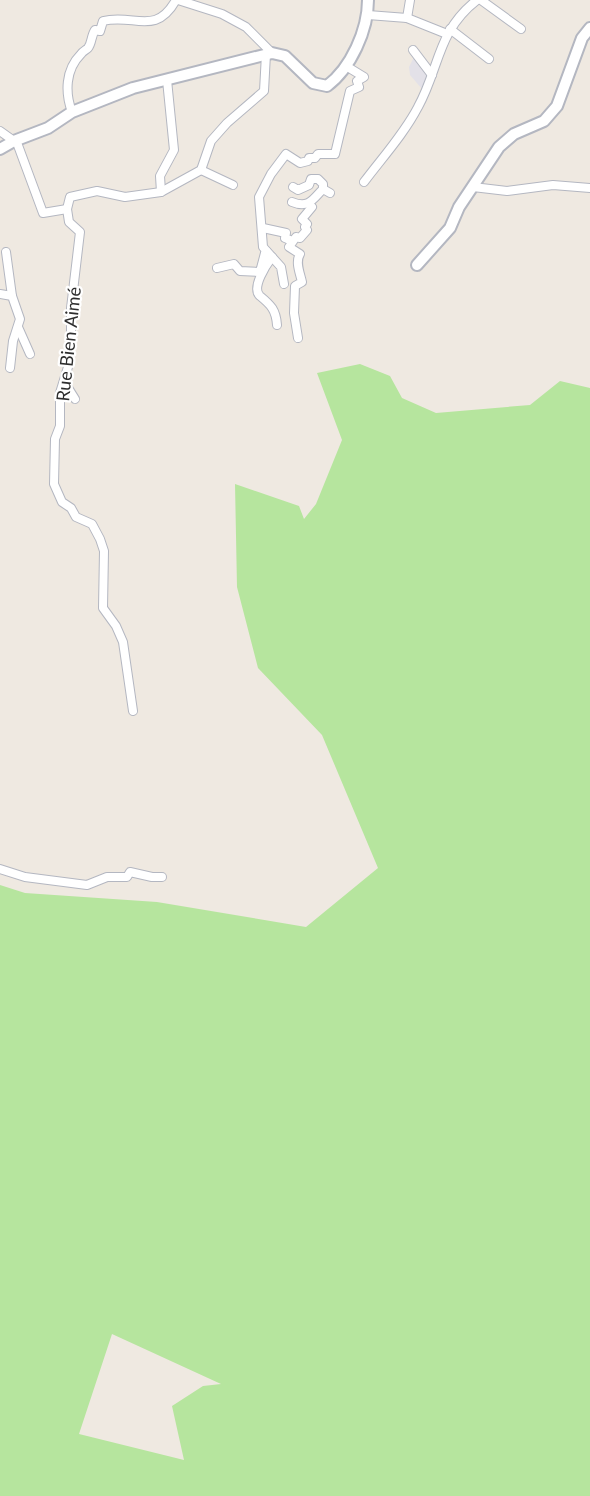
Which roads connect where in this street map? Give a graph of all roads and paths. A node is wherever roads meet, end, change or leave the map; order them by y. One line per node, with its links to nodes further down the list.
1 (177, 0): 11 (street); 16 (street)
2 (368, 0): 5 (street)
3 (410, 0): 6 (street)
4 (479, 0): 8 (street); 9 (street)
5 (369, 15): 6 (street); 13 (street)
6 (407, 18): 9 (street)
7 (590, 28): 24 (street)
8 (521, 29)
9 (448, 32): 12 (street); 14 (street)
10 (413, 50): 14 (street)
11 (269, 54): 13 (street); 15 (street); 20 (street)
12 (489, 59)
13 (346, 66): 30 (street)
14 (432, 75): 21 (street)
15 (167, 80): 16 (street); 26 (street)
16 (72, 112): 18 (street)
17 (0, 131): 18 (street)
18 (15, 140): 19 (street); 29 (street)
19 (0, 148)
20 (201, 170): 22 (street); 26 (street)
21 (364, 182)
22 (233, 185)
23 (292, 187): 28 (street)
24 (473, 187): 25 (street); 34 (street)
25 (590, 188)
26 (161, 192): 29 (street)
27 (292, 202): 28 (street)
28 (309, 204): 31 (street)
29 (68, 208): 44 (street, Rue Bien Aimé)
30 (263, 228): 31 (street); 33 (street)
31 (292, 241): 41 (street)
32 (6, 252): 38 (street)
33 (270, 255): 35 (street); 36 (street); 39 (street)
34 (417, 265)
35 (217, 268)
36 (284, 284)
37 (0, 294): 38 (street)
38 (12, 296): 40 (street)
39 (277, 325)
40 (18, 327): 42 (street); 43 (street)
41 (298, 338)
42 (30, 354)
43 (10, 368)
44 (65, 382): 45 (street); 46 (street, Rue Bien Aimé)
45 (75, 399)
46 (133, 711)
47 (0, 869): 48 (street)
48 (162, 877)

